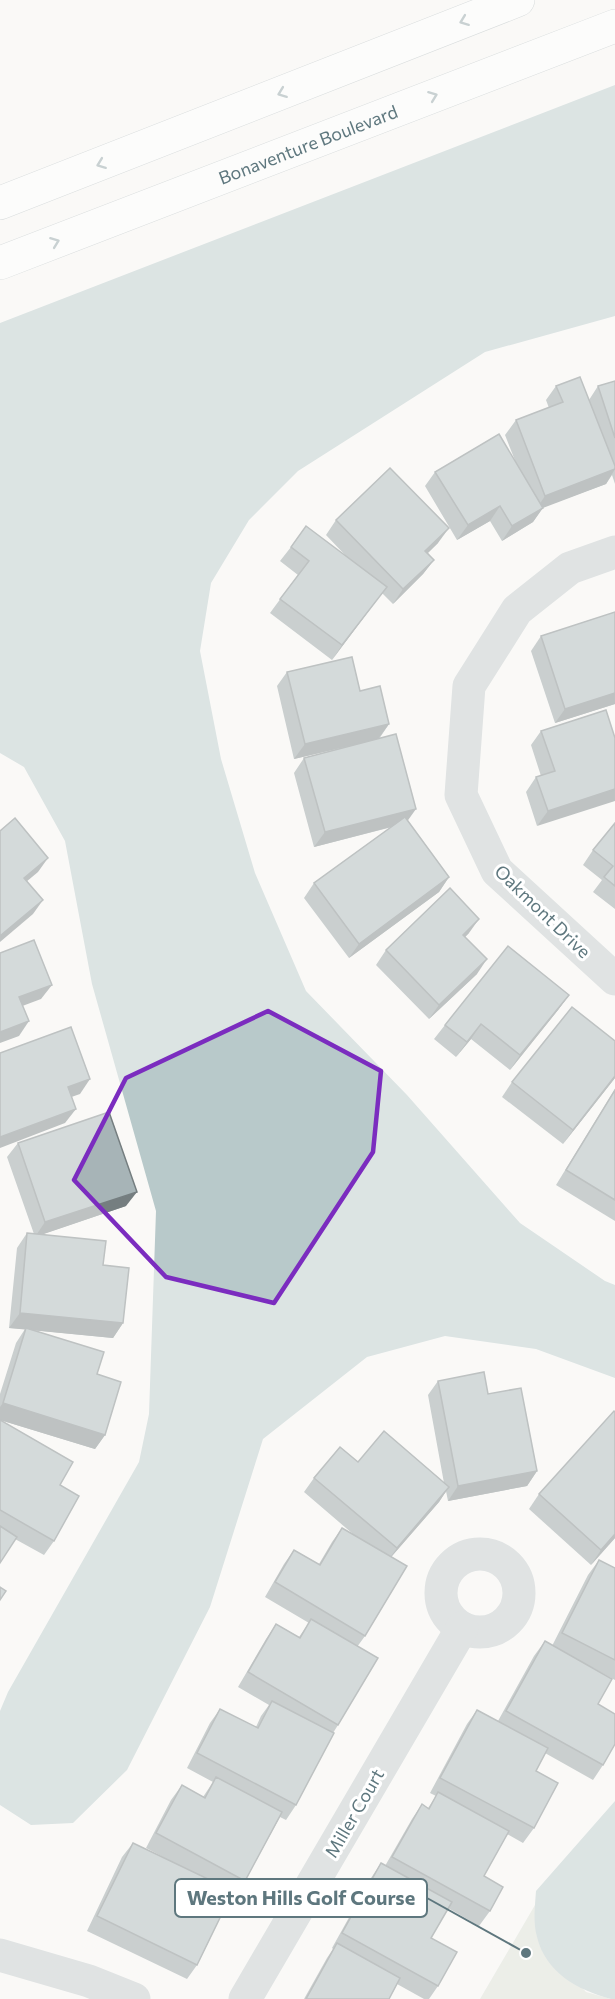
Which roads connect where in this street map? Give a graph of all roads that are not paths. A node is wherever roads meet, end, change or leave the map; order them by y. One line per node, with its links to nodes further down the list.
1 (518, 0): 3 (main road, one-way to 3)
2 (615, 26): 4 (main road, Bonaventure Boulevard, one-way to 2)
3 (0, 203)
4 (0, 263)
5 (615, 552): 6 (street, Oakmont Drive)
6 (615, 979)
7 (462, 1628): 10 (street, Miller Court)
8 (0, 1955): 9 (street)
9 (134, 1999)
10 (245, 1999)

